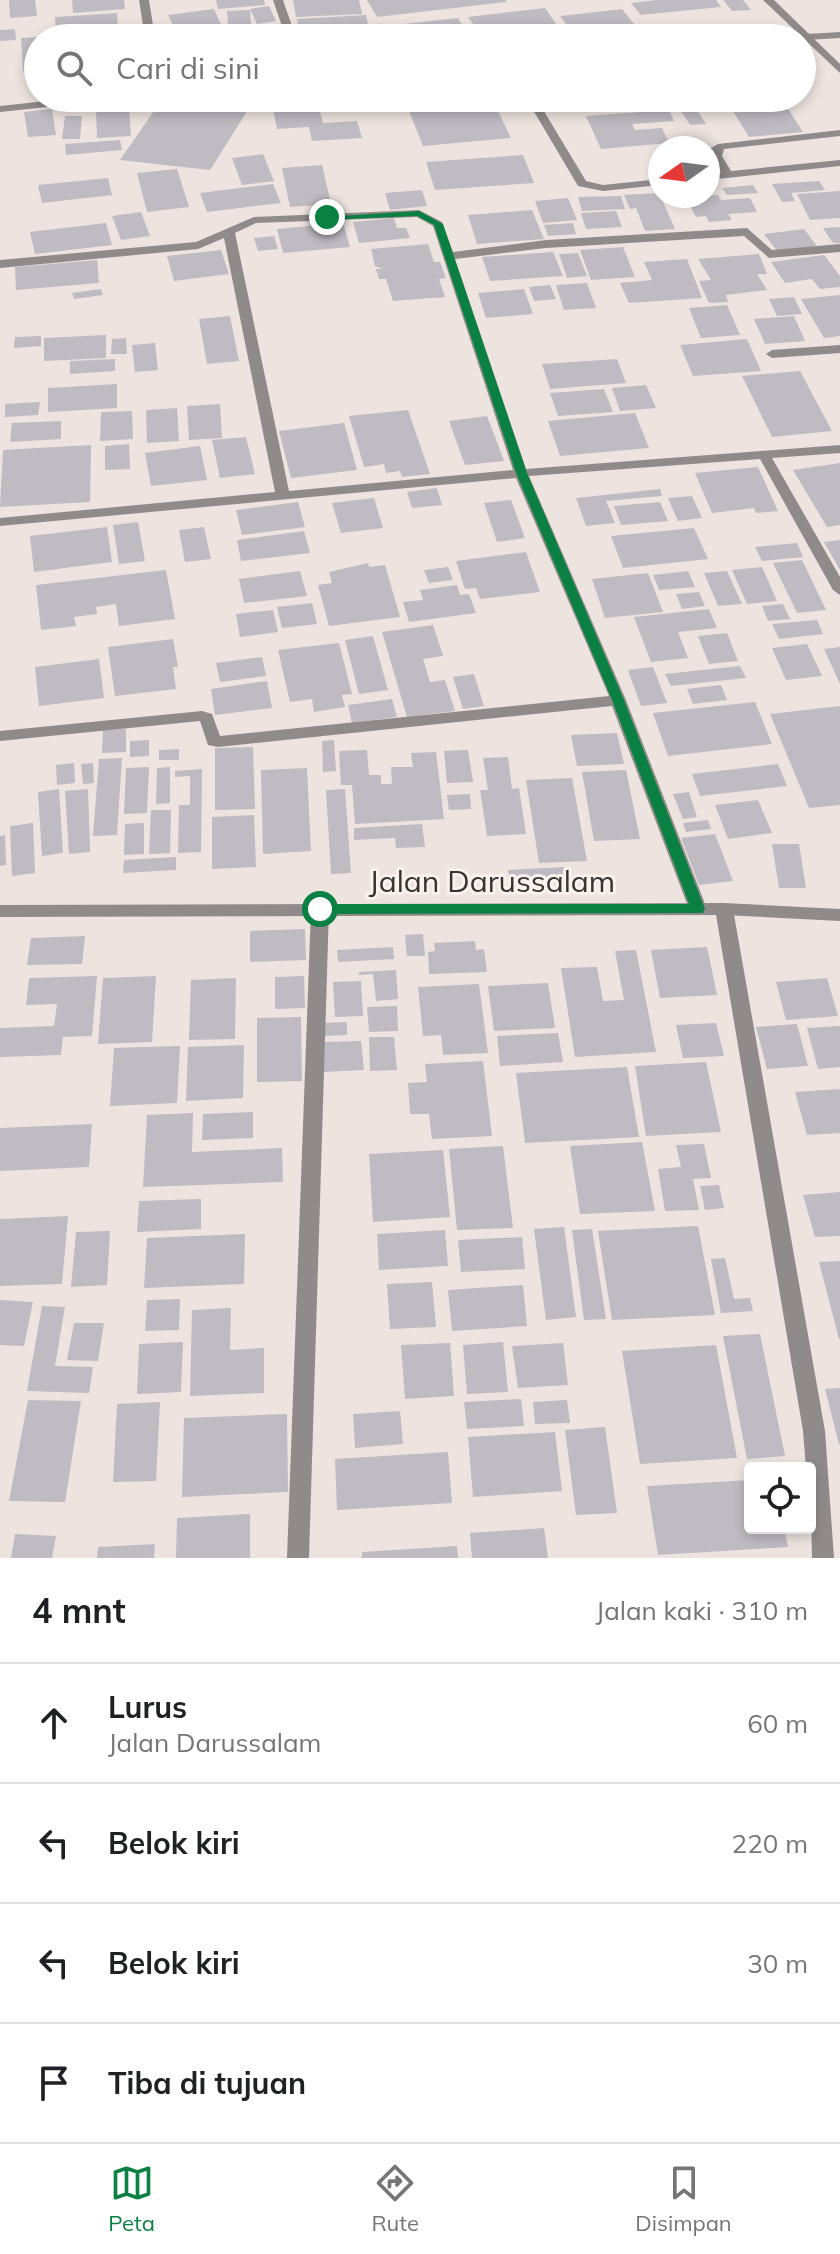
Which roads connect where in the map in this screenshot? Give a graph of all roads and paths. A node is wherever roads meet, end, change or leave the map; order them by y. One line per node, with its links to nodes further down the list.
1 (144, 0): 4 (street)
2 (278, 0): 5 (street)
3 (768, 0): 6 (street)
4 (148, 24)
5 (286, 24)
6 (793, 24)
7 (840, 35): 8 (street)
8 (816, 36)
9 (816, 47): 10 (street)
10 (840, 70)
11 (24, 106): 12 (street)
12 (0, 109)
13 (539, 112): 18 (street)
14 (840, 133): 16 (street)
15 (840, 163): 16 (street)
16 (728, 175): 17 (street)
17 (720, 176)
18 (648, 183)
19 (229, 231): 21 (street); 22 (street); 28 (street)
20 (840, 248): 21 (street)
21 (447, 256): 27 (street)
22 (0, 264)
23 (840, 349): 24 (street)
24 (772, 354)
25 (840, 449): 26 (street)
26 (764, 455): 27 (street); 30 (street)
27 (521, 473): 28 (street); 31 (street)
28 (283, 495): 29 (street)
29 (0, 522)
30 (840, 590)
31 (618, 700): 32 (street); 34 (street)
32 (0, 736)
33 (320, 909): 34 (street, Jalan Darussalam); 36 (street, Jalan Darussalam); 38 (street)
34 (698, 909): 35 (street, Jalan Darussalam)
35 (724, 909): 37 (street, Jalan Darussalam); 39 (street)
36 (0, 911)
37 (840, 915)
38 (298, 1558)
39 (823, 1558)

